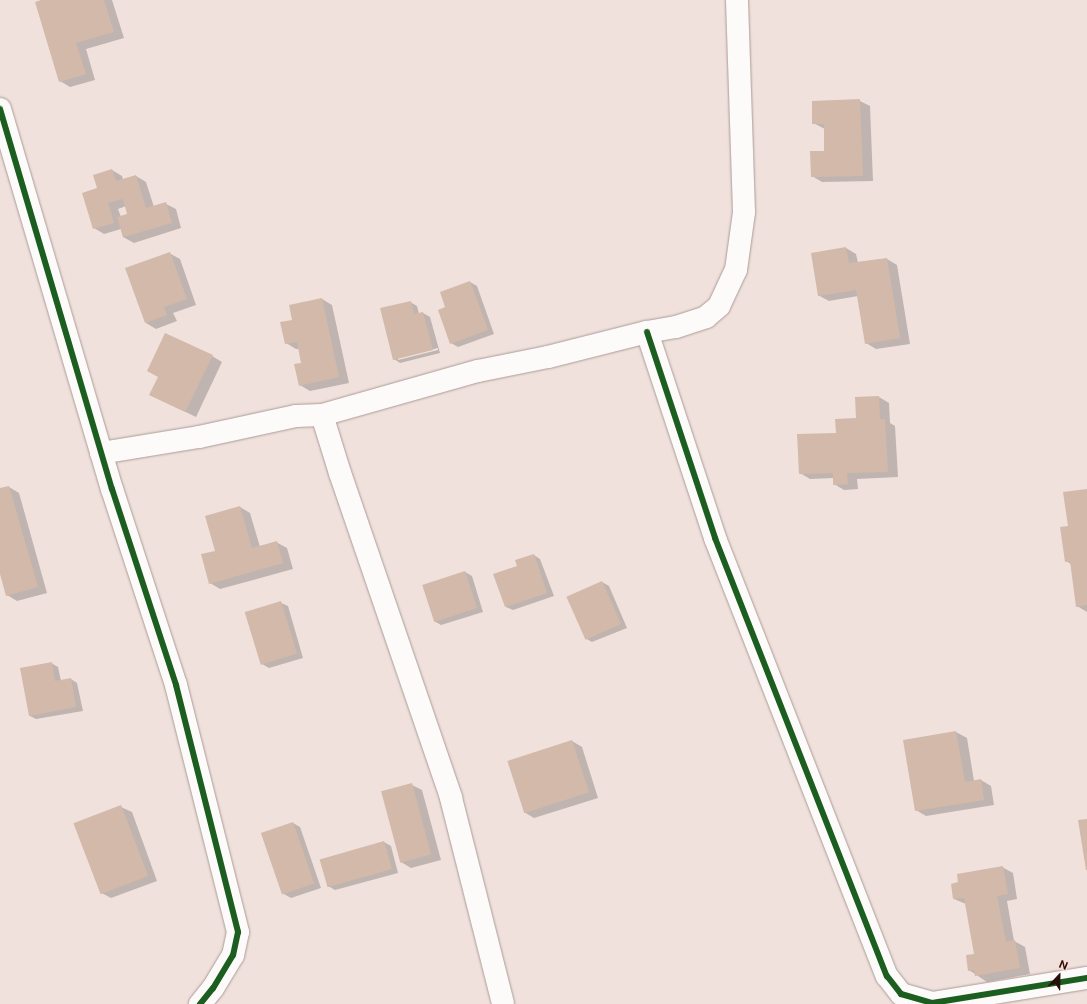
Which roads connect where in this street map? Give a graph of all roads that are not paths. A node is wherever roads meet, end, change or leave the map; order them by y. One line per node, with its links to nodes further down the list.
1 (736, 0): 3 (street)
2 (0, 109): 5 (street)
3 (647, 332): 4 (street); 6 (street)
4 (322, 415): 5 (street); 8 (street)
5 (101, 453): 7 (street)
6 (1087, 978)
7 (200, 1004)
8 (503, 1004)

